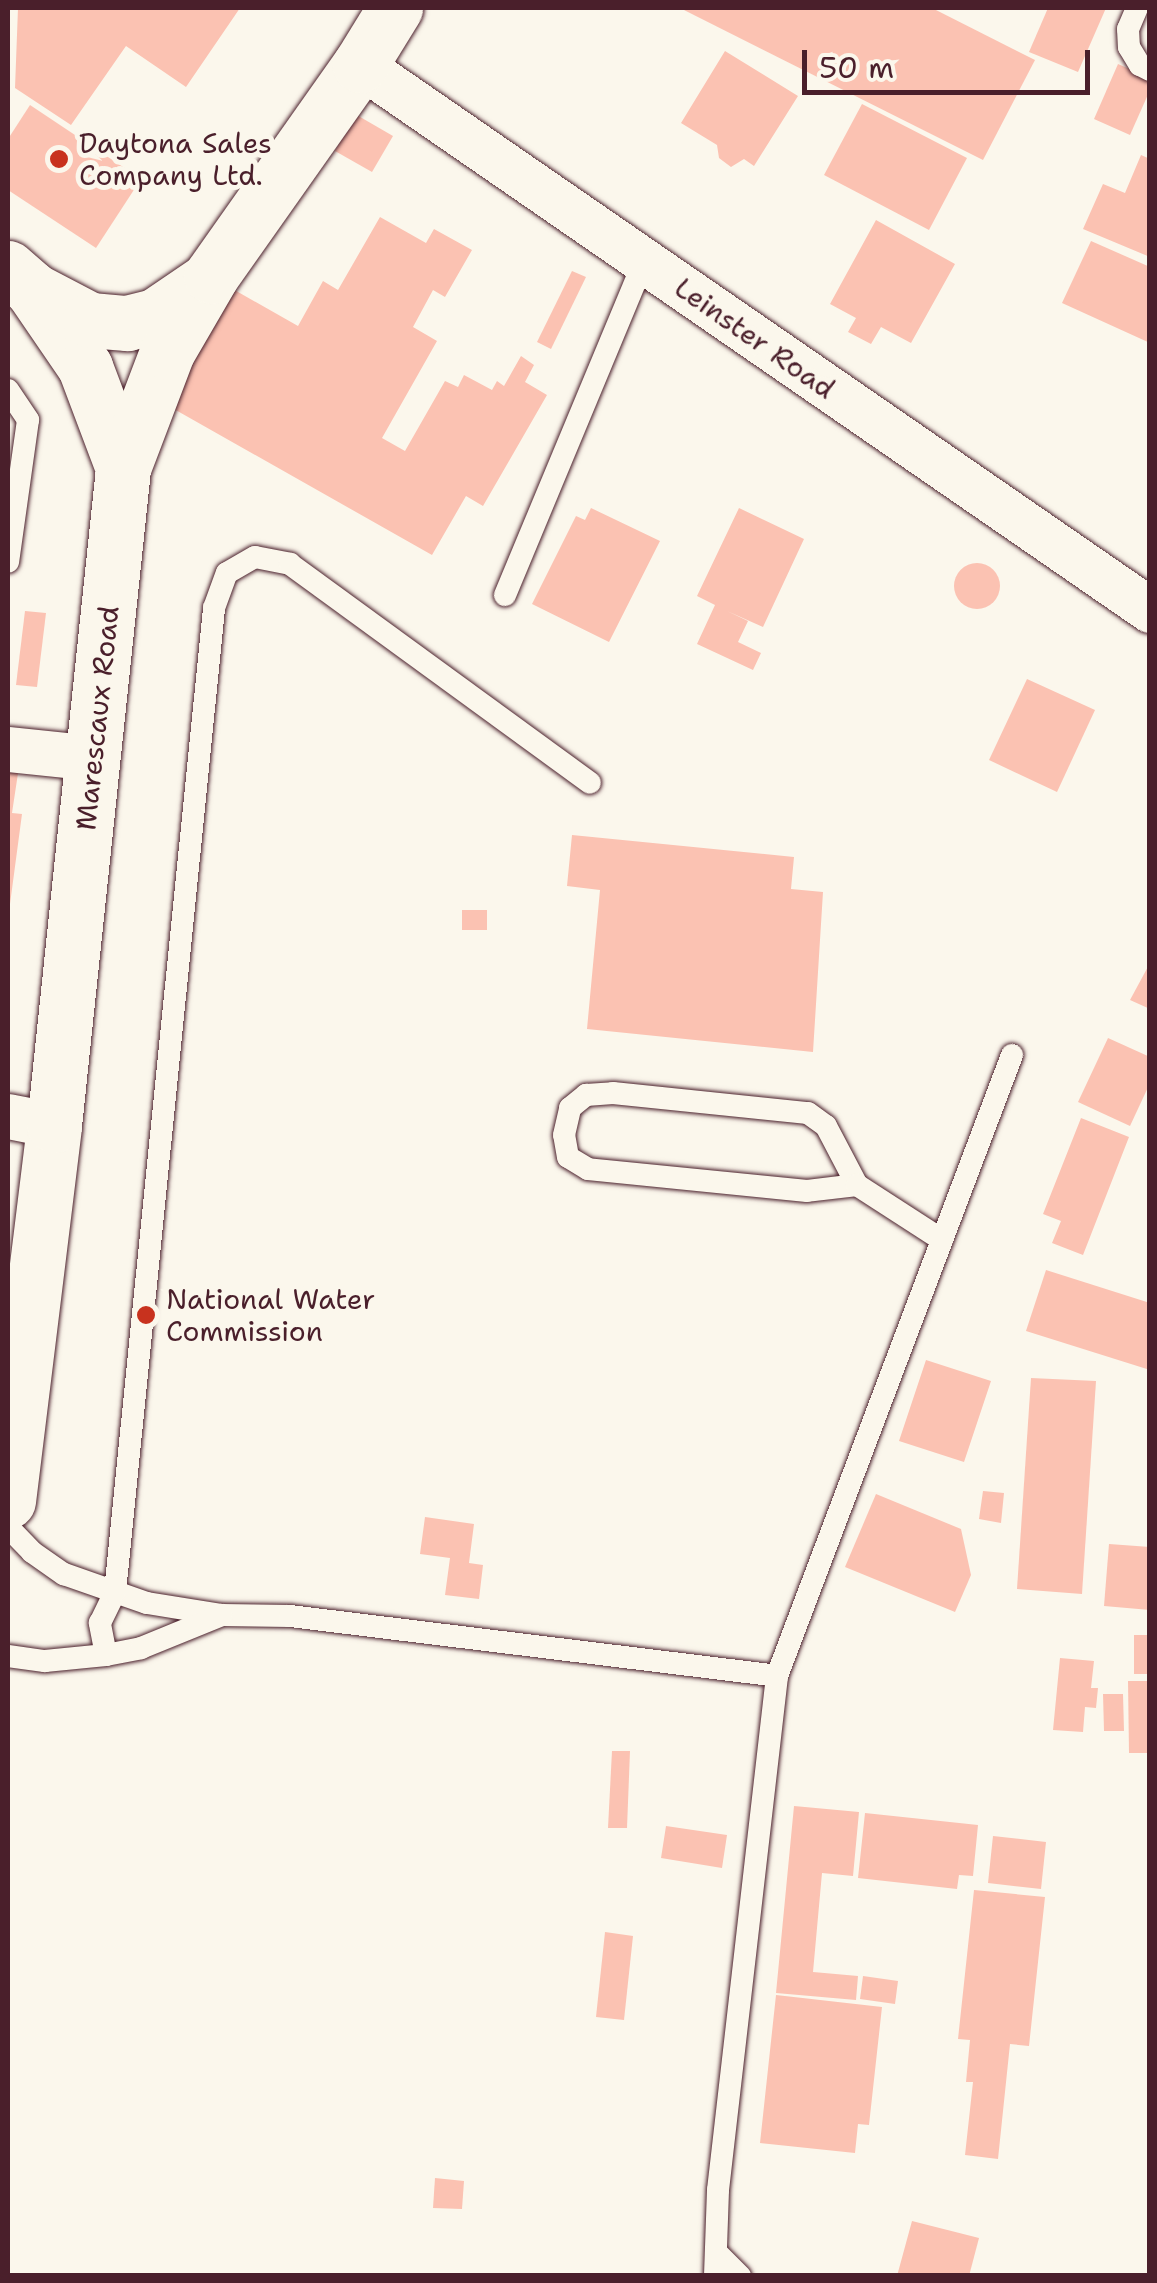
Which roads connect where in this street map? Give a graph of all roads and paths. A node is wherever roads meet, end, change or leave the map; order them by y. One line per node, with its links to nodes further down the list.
1 (395, 8): 3 (main road, Marescaux Road)
2 (1137, 8): 4 (lane)
3 (360, 66): 5 (street, Leinster Road); 6 (main road, Marescaux Road)
4 (1150, 70)
5 (644, 261): 11 (lane); 12 (street, Leinster Road)
6 (211, 276): 7 (main road); 9 (main road, Marescaux Road)
7 (19, 278): 9 (main road)
8 (8, 390): 10 (lane)
9 (123, 468): 14 (main road, Marescaux Road)
10 (8, 562)
11 (505, 595)
12 (1150, 610)
13 (8, 749): 14 (street)
14 (93, 758): 17 (main road, Marescaux Road)
15 (590, 783): 22 (lane)
16 (1012, 1056): 19 (lane)
17 (31, 1121): 20 (main road, Marescaux Road)
18 (856, 1185): 18 (lane); 19 (lane)
19 (942, 1240): 26 (lane)
20 (8, 1501)
21 (8, 1528): 22 (lane)
22 (115, 1592): 23 (lane); 24 (lane)
23 (222, 1615): 24 (lane); 26 (lane)
24 (106, 1655): 25 (lane)
25 (8, 1656)
26 (778, 1676): 27 (lane)
27 (715, 2264): 28 (lane)
28 (740, 2276)

